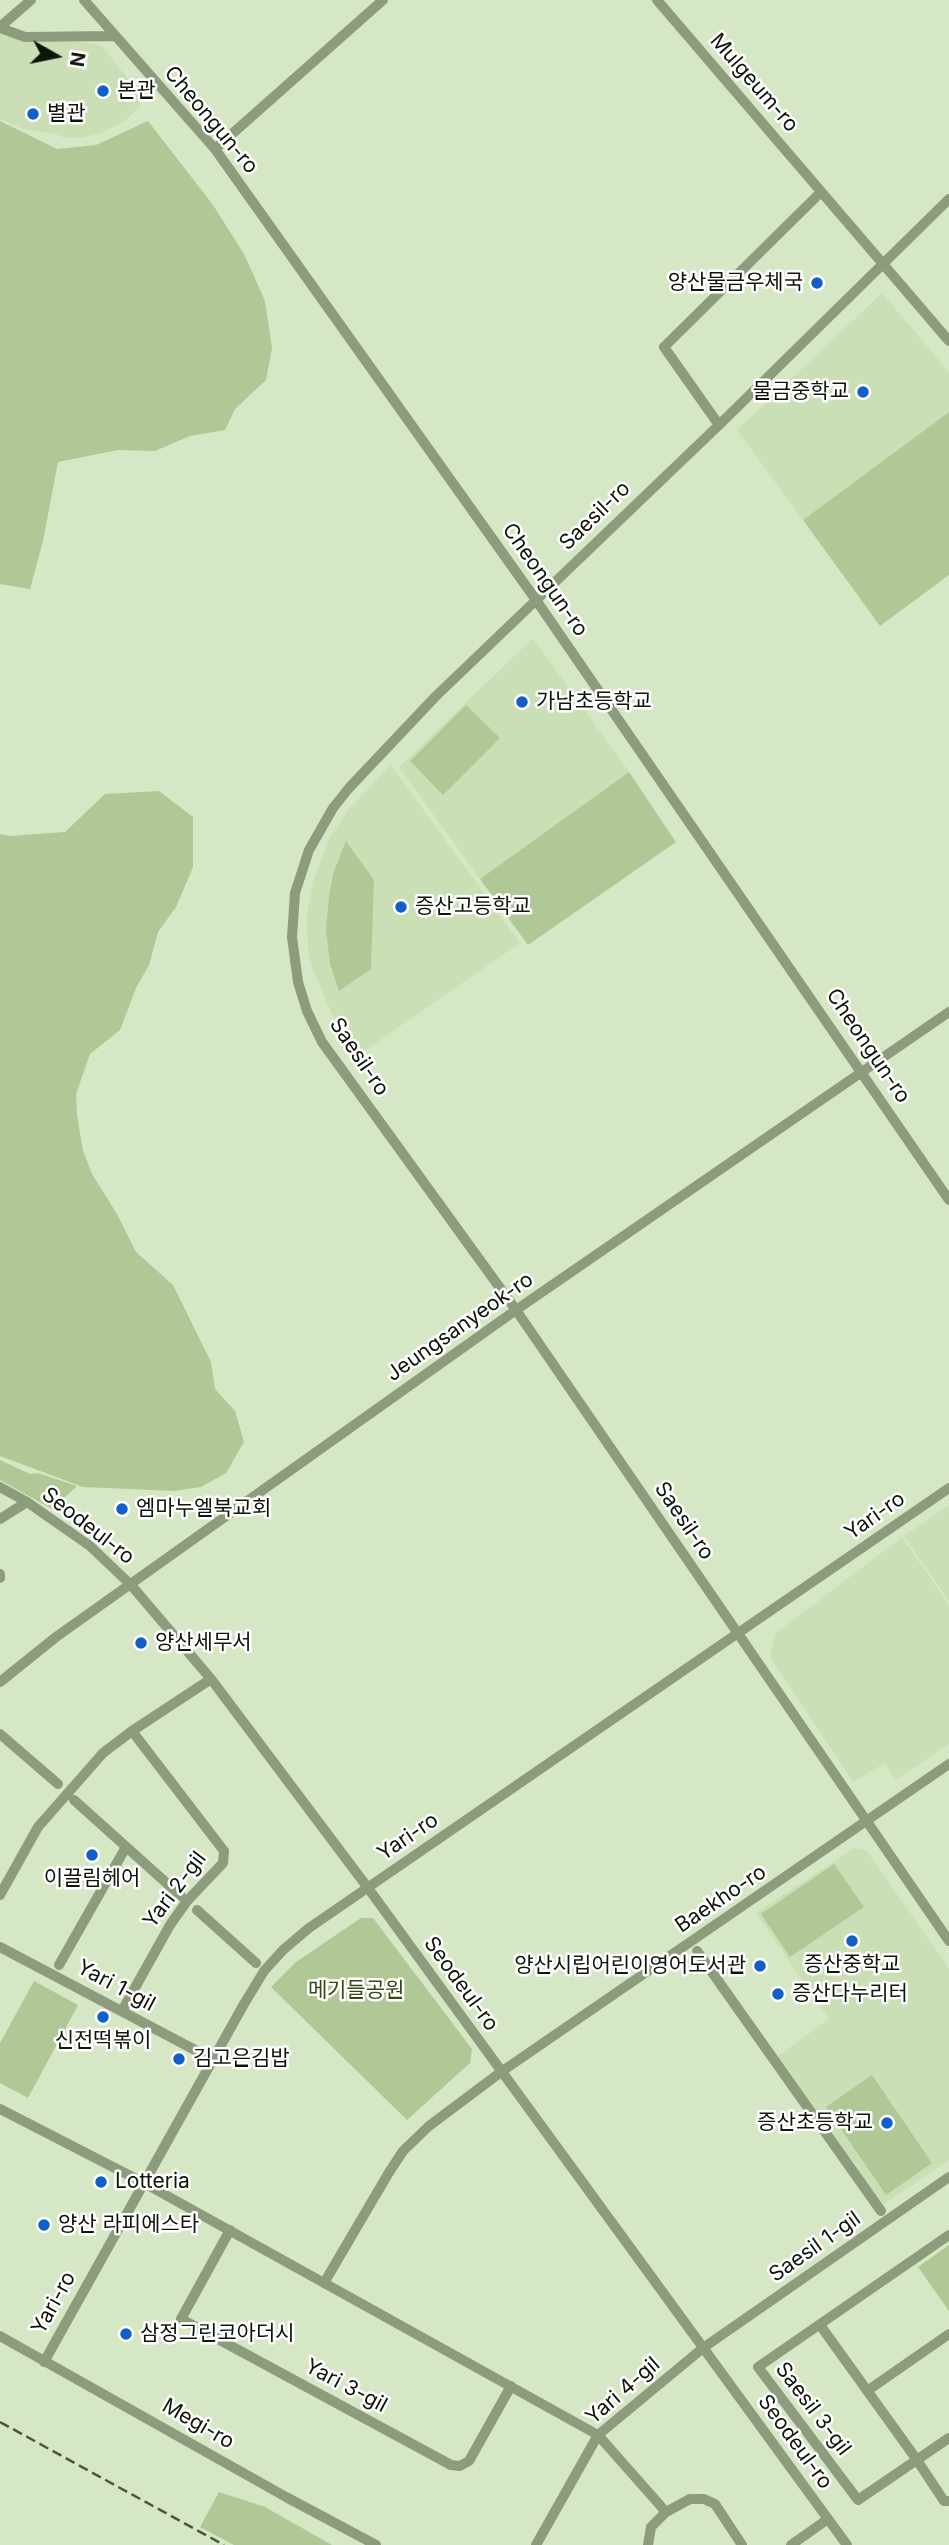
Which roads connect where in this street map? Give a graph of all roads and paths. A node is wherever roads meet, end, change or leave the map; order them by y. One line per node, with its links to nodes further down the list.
1 (84, 0): 6 (street, Cheongun-ro)
2 (383, 0): 7 (street)
3 (657, 0): 8 (street, Mulgeum-ro)
4 (23, 2): 5 (street)
5 (0, 27): 6 (street)
6 (114, 36): 7 (street, Cheongun-ro)
7 (215, 149): 13 (street, Cheongun-ro)
8 (821, 192): 10 (street, Mulgeum-ro); 12 (street)
9 (949, 199): 10 (street, Saesil-ro)
10 (883, 263): 11 (street, Mulgeum-ro); 12 (street, Saesil-ro)
11 (949, 341)
12 (719, 425): 13 (street, Saesil-ro)
13 (536, 600): 15 (street, Cheongun-ro); 17 (street, Saesil-ro)
14 (949, 1012): 15 (street, Jeungsanyeok-ro)
15 (862, 1072): 16 (street, Cheongun-ro); 17 (street, Jeungsanyeok-ro)
16 (949, 1200)
17 (516, 1310): 22 (street, Jeungsanyeok-ro); 23 (street, Saesil-ro)
18 (0, 1488): 20 (street, Seodeul-ro)
19 (949, 1488): 23 (street, Yari-ro)
20 (27, 1502): 21 (street); 22 (street, Seodeul-ro)
21 (0, 1519)
22 (131, 1585): 24 (street, Seodeul-ro); 25 (street, Jeungsanyeok-ro)
23 (738, 1634): 31 (street, Saesil-ro); 33 (street, Yari-ro)
24 (211, 1679): 26 (street); 33 (street, Seodeul-ro)
25 (0, 1682)
26 (132, 1731): 34 (street); 42 (street, Yari 2-gil)
27 (0, 1734): 29 (street)
28 (949, 1764): 31 (street, Baekho-ro)
29 (58, 1784)
30 (74, 1800): 32 (street)
31 (866, 1821): 37 (street, Saesil-ro); 44 (street, Baekho-ro)
32 (127, 1847): 35 (street); 41 (street)
33 (368, 1888): 43 (street, Yari-ro); 44 (street, Seodeul-ro)
34 (0, 1895)
35 (181, 1896)
36 (197, 1910): 40 (street)
37 (949, 1941)
38 (0, 1947): 42 (street, Yari 1-gil)
39 (697, 1951): 48 (street)
40 (256, 1963)
41 (59, 1965)
42 (122, 2011): 43 (street, Yari 1-gil)
43 (214, 2060): 47 (street, Yari-ro)
44 (502, 2072): 51 (street, Baekho-ro); 55 (street, Seodeul-ro)
45 (0, 2109): 47 (street)
46 (949, 2177): 55 (street, Saesil 1-gil)
47 (144, 2183): 49 (street); 56 (street, Yari-ro)
48 (881, 2211)
49 (230, 2230): 51 (street); 57 (street, Yari 3-gil)
50 (949, 2235): 52 (street, Saesil 3-gil)
51 (324, 2283): 57 (street)
52 (820, 2325): 58 (street); 61 (street, Saesil 3-gil)
53 (949, 2334): 58 (street)
54 (0, 2336): 56 (street, Megi-ro)
55 (703, 2347): 59 (street, Yari 4-gil); 64 (street, Seodeul-ro)
56 (44, 2361): 65 (street, Megi-ro)
57 (511, 2386): 59 (street)
58 (867, 2391): 61 (street)
59 (598, 2435): 63 (street); 66 (street, Yari 4-gil)
60 (949, 2438): 61 (street)
61 (918, 2460): 62 (street)
62 (949, 2501)
63 (667, 2512): 67 (street); 68 (street)
64 (828, 2519): 69 (street); 70 (street, Seodeul-ro)
65 (376, 2545)
66 (536, 2545)
67 (648, 2545)
68 (742, 2545)
69 (791, 2545)
70 (847, 2545)

